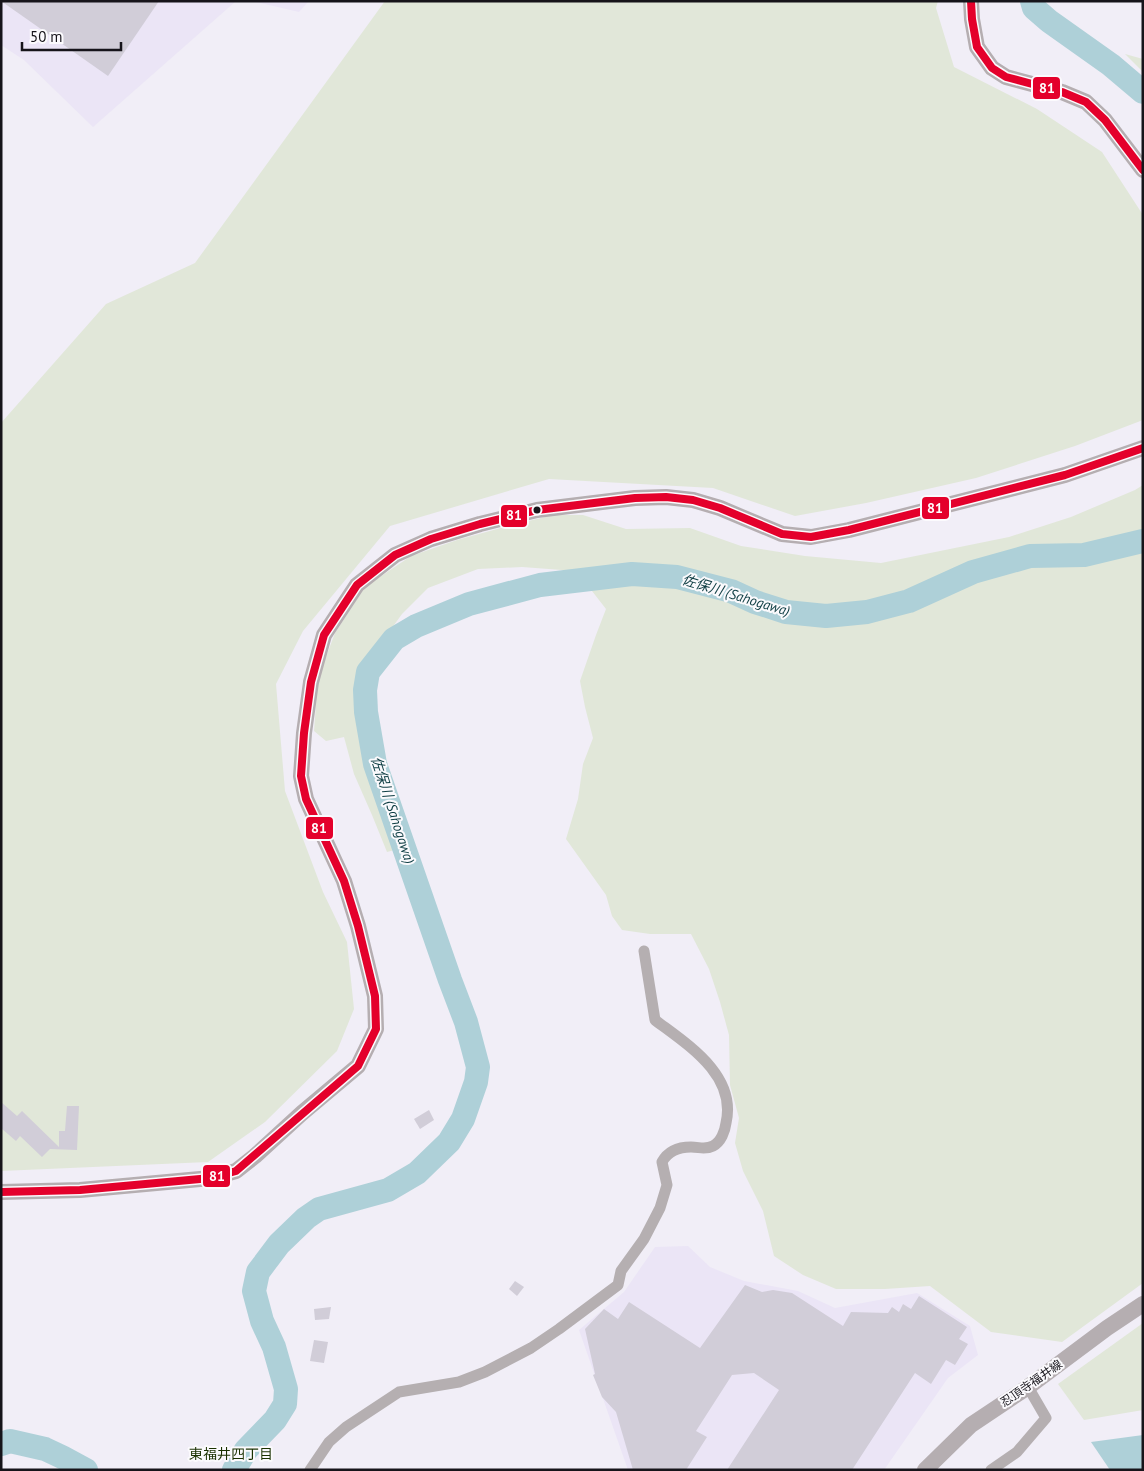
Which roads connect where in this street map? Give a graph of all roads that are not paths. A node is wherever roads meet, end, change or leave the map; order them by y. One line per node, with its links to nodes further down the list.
1 (972, 1): 2 (main road)
2 (1143, 170)
3 (1143, 448): 5 (main road)
4 (644, 951): 8 (street)
5 (1, 1192)
6 (1143, 1304): 7 (main road, 忍頂寺福井線)
7 (1028, 1387): 9 (main road, 忍頂寺福井線); 10 (street)
8 (310, 1470)
9 (925, 1470)
10 (991, 1470)

